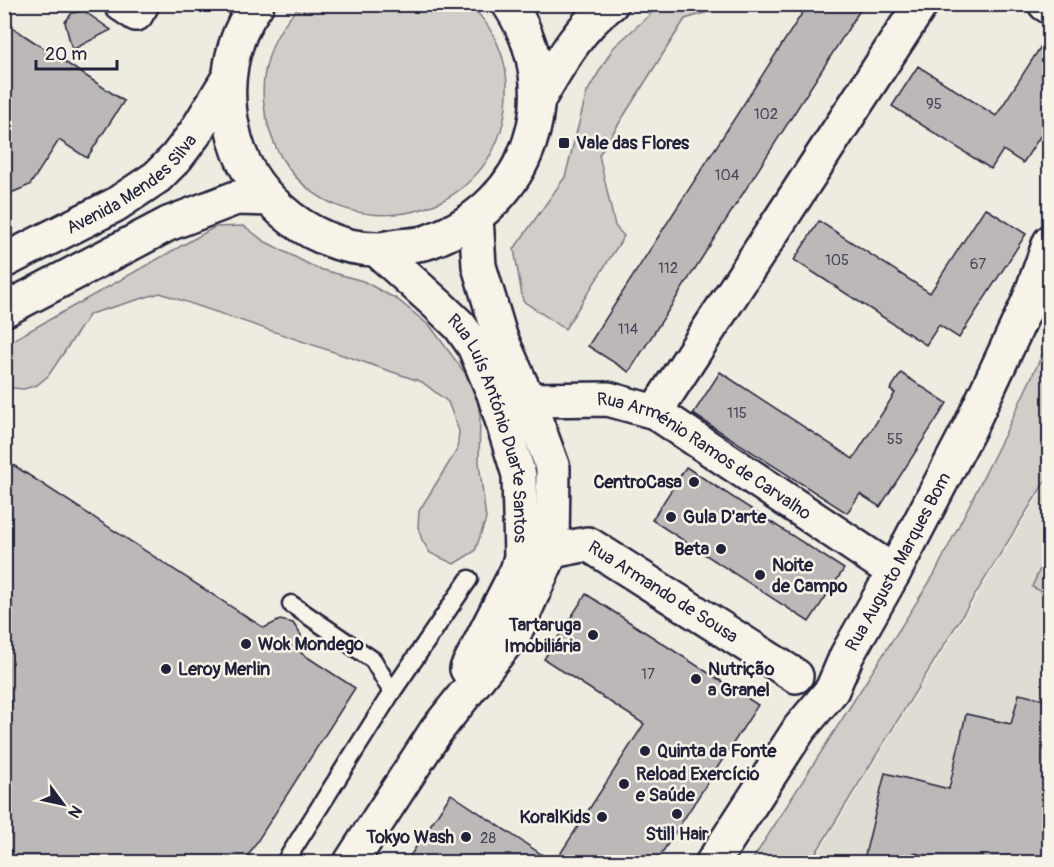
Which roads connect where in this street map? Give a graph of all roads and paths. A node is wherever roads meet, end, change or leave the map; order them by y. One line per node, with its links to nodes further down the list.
1 (121, 4): 2 (street)
2 (142, 4)
3 (257, 4): 9 (street)
4 (509, 4): 10 (street)
5 (611, 4): 10 (street)
6 (921, 4): 19 (street)
7 (1046, 4): 8 (street)
8 (1050, 7)
9 (229, 77): 11 (street); 15 (street, Avenida Mendes Silva)
10 (538, 100): 12 (street)
11 (269, 199): 14 (street); 16 (street)
12 (476, 217): 14 (street); 18 (street, Rua Luís António Duarte Santos)
13 (1050, 242): 22 (street, Rua Augusto Marques Bom)
14 (376, 249): 17 (street, Rua Luís António Duarte Santos)
15 (4, 261)
16 (4, 310)
17 (494, 394): 18 (street, Rua Arménio Ramos de Carvalho); 21 (street, Rua Luís António Duarte Santos)
18 (528, 400): 19 (street, Rua Arménio Ramos de Carvalho); 20 (street, Rua Luís António Duarte Santos)
19 (655, 412): 22 (street, Rua Arménio Ramos de Carvalho)
20 (552, 550): 21 (street, Rua Armando de Sousa); 26 (street, Rua Armando de Sousa); 29 (street, Rua Luís António Duarte Santos)
21 (521, 557): 29 (street, Rua Luís António Duarte Santos)
22 (894, 572): 25 (street, Rua Augusto Marques Bom)
23 (469, 579): 27 (lane)
24 (291, 604): 27 (lane)
25 (847, 655): 26 (street); 28 (street, Rua Augusto Marques Bom)
26 (795, 676): 28 (street)
27 (392, 692): 30 (lane)
28 (800, 728): 32 (street, Rua Augusto Marques Bom)
29 (435, 731): 31 (street, Rua Luís António Duarte Santos)
30 (285, 862)
31 (351, 862)
32 (713, 862)

